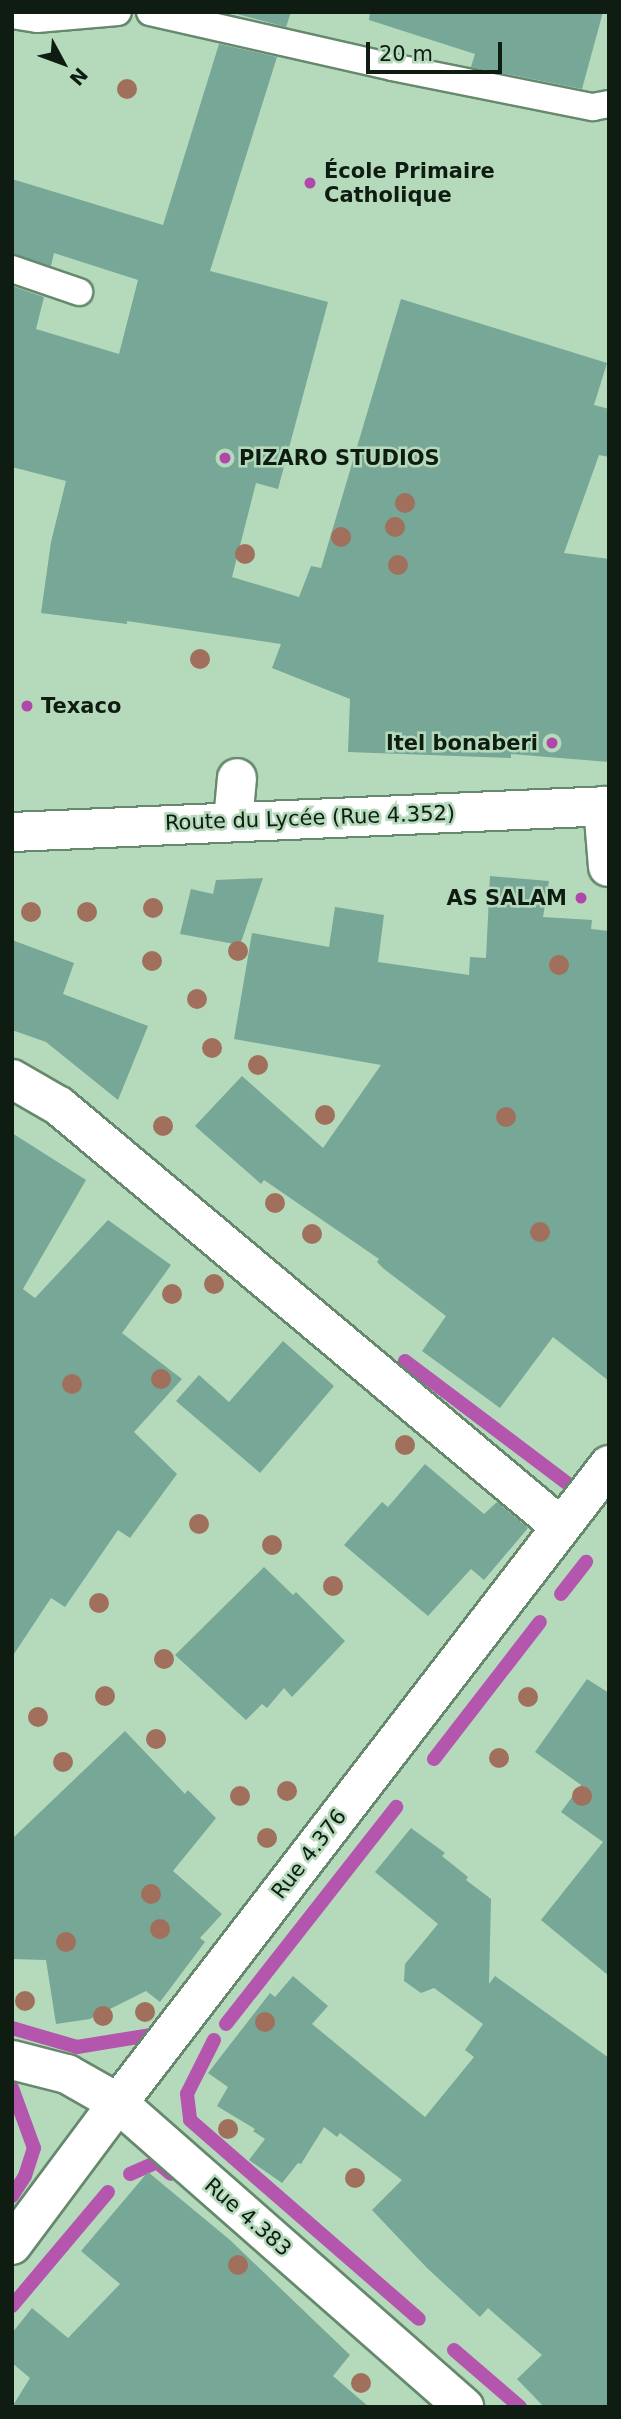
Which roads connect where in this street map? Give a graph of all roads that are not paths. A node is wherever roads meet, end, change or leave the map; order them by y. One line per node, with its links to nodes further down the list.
1 (118, 12): 3 (lane)
2 (150, 12): 4 (lane)
3 (12, 15)
4 (609, 104)
5 (12, 270): 6 (lane)
6 (79, 292)
7 (237, 778): 9 (street)
8 (606, 806): 9 (street, Route du Lycée (Rue 4.352)); 11 (street)
9 (233, 821): 10 (street, Route du Lycée (Rue 4.352))
10 (12, 832)
11 (608, 867)
12 (12, 1079): 14 (street)
13 (609, 1465): 14 (street, Rue 4.376)
14 (561, 1527): 16 (street, Rue 4.376)
15 (12, 2060): 16 (street, Rue 4.383)
16 (118, 2103): 17 (street, Rue 4.376); 18 (street, Rue 4.383)
17 (12, 2245)
18 (464, 2407)

